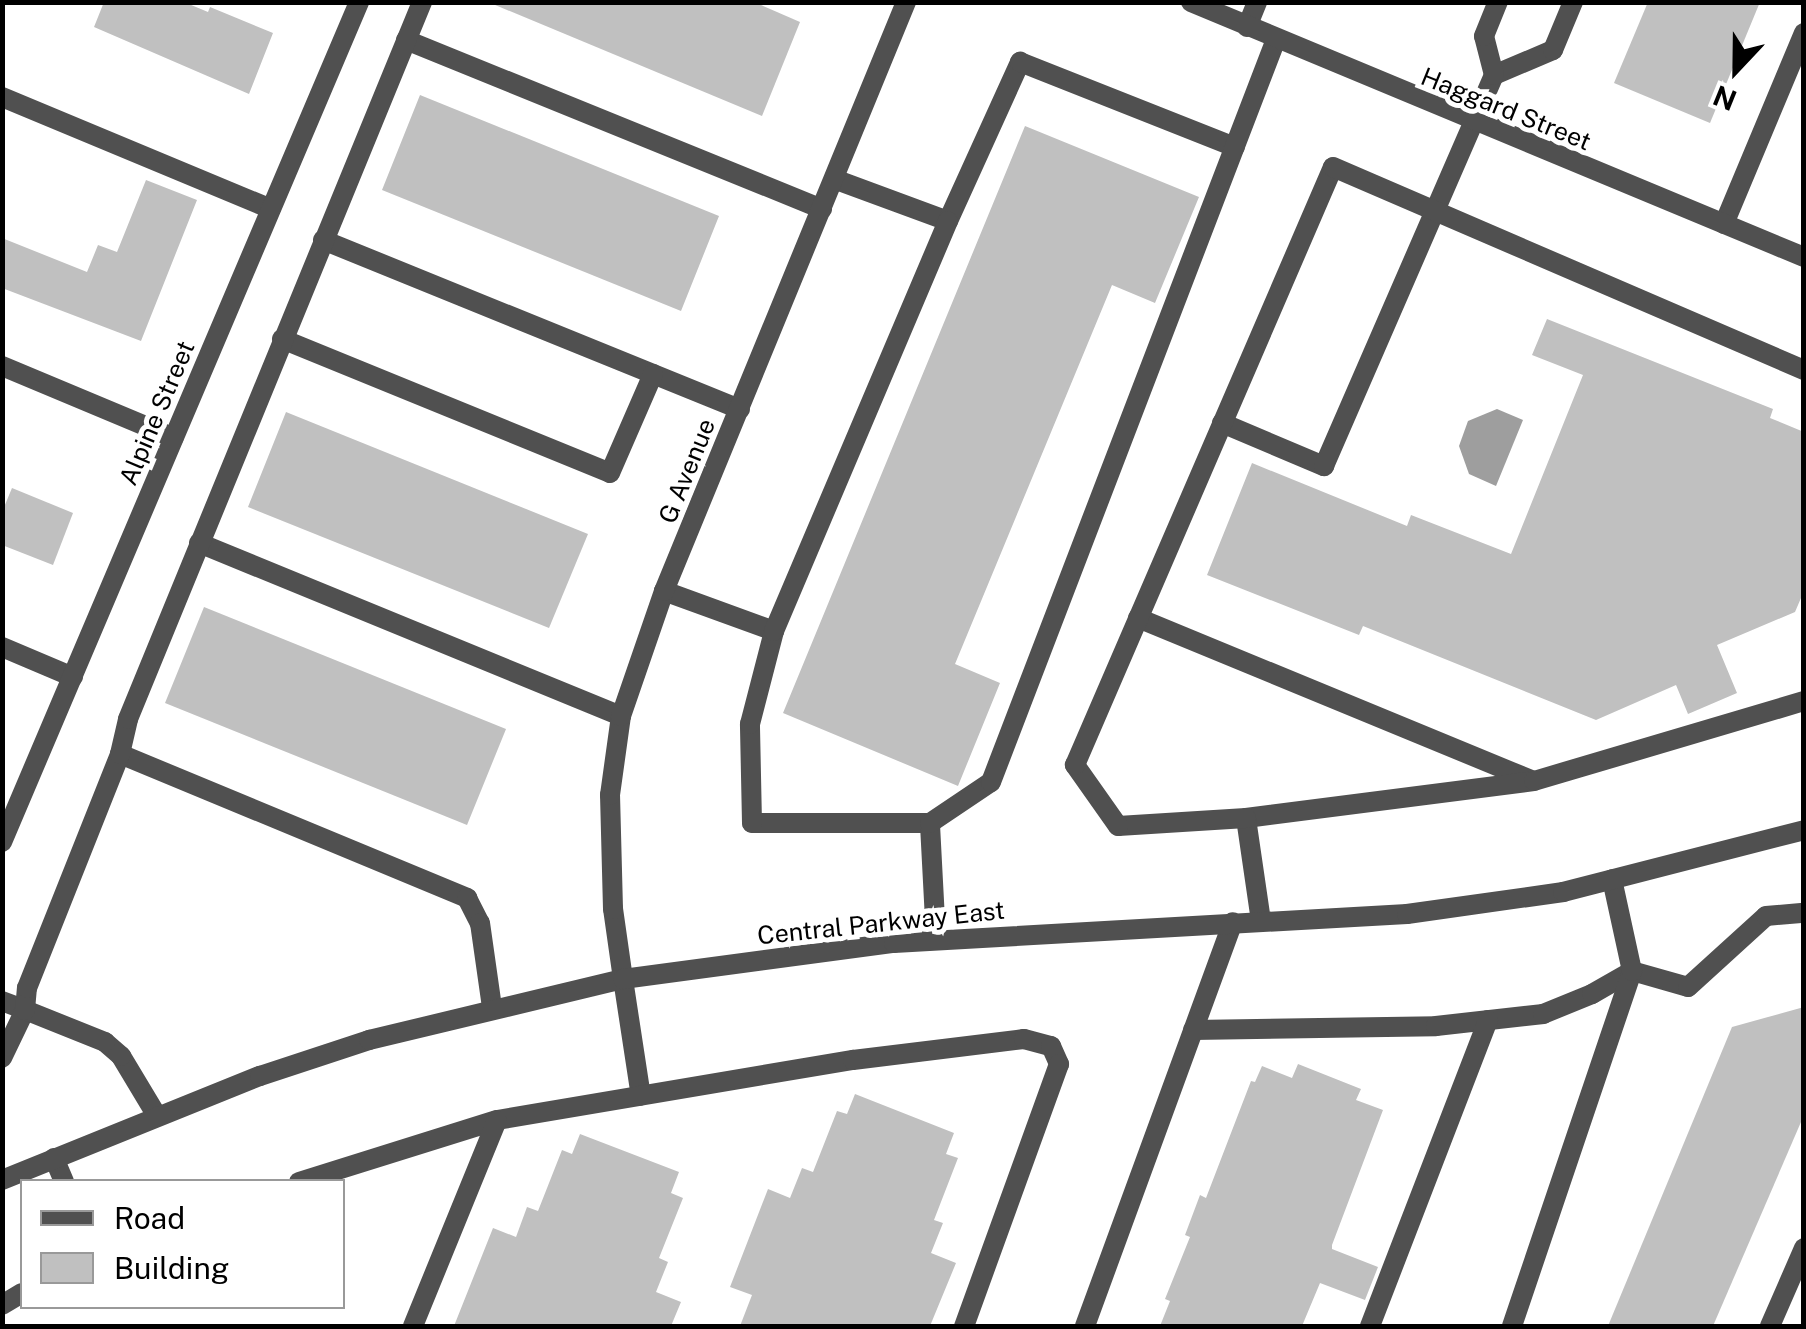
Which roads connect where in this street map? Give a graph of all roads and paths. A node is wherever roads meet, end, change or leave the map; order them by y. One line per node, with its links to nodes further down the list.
1 (359, 2): 17 (street, Alpine Street)
2 (422, 2): 11 (street)
3 (906, 2): 16 (street, G Avenue)
4 (1191, 2): 8 (street, Haggard Street)
5 (1258, 2): 8 (street)
6 (1498, 2): 12 (street)
7 (1573, 2): 12 (street)
8 (1248, 27): 10 (street, Haggard Street)
9 (1804, 33): 21 (street)
10 (1276, 39): 14 (street, Haggard Street); 15 (street)
11 (406, 40): 18 (street); 22 (street)
12 (1494, 75): 14 (street)
13 (2, 97): 17 (street)
14 (1472, 123): 19 (street); 21 (street, Haggard Street)
15 (1235, 146): 20 (street); 43 (street)
16 (834, 178): 18 (street, G Avenue); 20 (street)
17 (271, 209): 30 (street, Alpine Street)
18 (822, 210): 28 (street, G Avenue)
19 (1434, 212): 26 (street); 29 (street); 29 (street)
20 (948, 220): 34 (street)
21 (1724, 224): 23 (street, Haggard Street)
22 (323, 240): 24 (street); 27 (street)
23 (1804, 258)
24 (282, 339): 27 (street); 31 (street)
25 (2, 366): 30 (street)
26 (1804, 370)
27 (653, 374): 28 (street)
28 (740, 409): 32 (street, G Avenue)
29 (1222, 423): 33 (street)
30 (174, 438): 36 (street, Alpine Street)
31 (199, 542): 38 (street); 39 (street)
32 (664, 591): 34 (street); 38 (street, G Avenue)
33 (1138, 618): 40 (street); 42 (street)
34 (774, 631): 43 (street)
35 (2, 647): 36 (street)
36 (73, 677): 45 (street, Alpine Street)
37 (1804, 701): 40 (street)
38 (621, 716): 52 (street, G Avenue)
39 (120, 754): 54 (street); 55 (street)
40 (1534, 780): 42 (street)
41 (1804, 813): 44 (street, Central Parkway East)
42 (1246, 818): 48 (street)
43 (930, 823): 50 (street)
44 (1796, 831): 46 (street, Central Parkway East)
45 (2, 842)
46 (1612, 879): 48 (street, Central Parkway East); 51 (street)
47 (1804, 914): 51 (street)
48 (1261, 920): 49 (street, Central Parkway East)
49 (1233, 922): 50 (street, Central Parkway East); 57 (street)
50 (936, 939): 52 (street, Central Parkway East)
51 (1632, 971): 56 (street); 71 (street)
52 (623, 979): 54 (street, Central Parkway East); 59 (street, G Avenue)
53 (2, 1001): 55 (street)
54 (492, 1007): 60 (street, Central Parkway East)
55 (25, 1010): 58 (street); 60 (street)
56 (1488, 1020): 57 (street); 70 (street)
57 (1193, 1030): 69 (street)
58 (2, 1058)
59 (640, 1096): 61 (street); 68 (street)
60 (157, 1116): 62 (street, Central Parkway East)
61 (497, 1120): 64 (street); 67 (street)
62 (54, 1158): 63 (street); 65 (street, Central Parkway East)
63 (63, 1179)
64 (309, 1179)
65 (2, 1180)
66 (1804, 1248): 72 (street)
67 (413, 1326)
68 (964, 1326)
69 (1085, 1326)
70 (1370, 1326)
71 (1512, 1326)
72 (1770, 1326)

